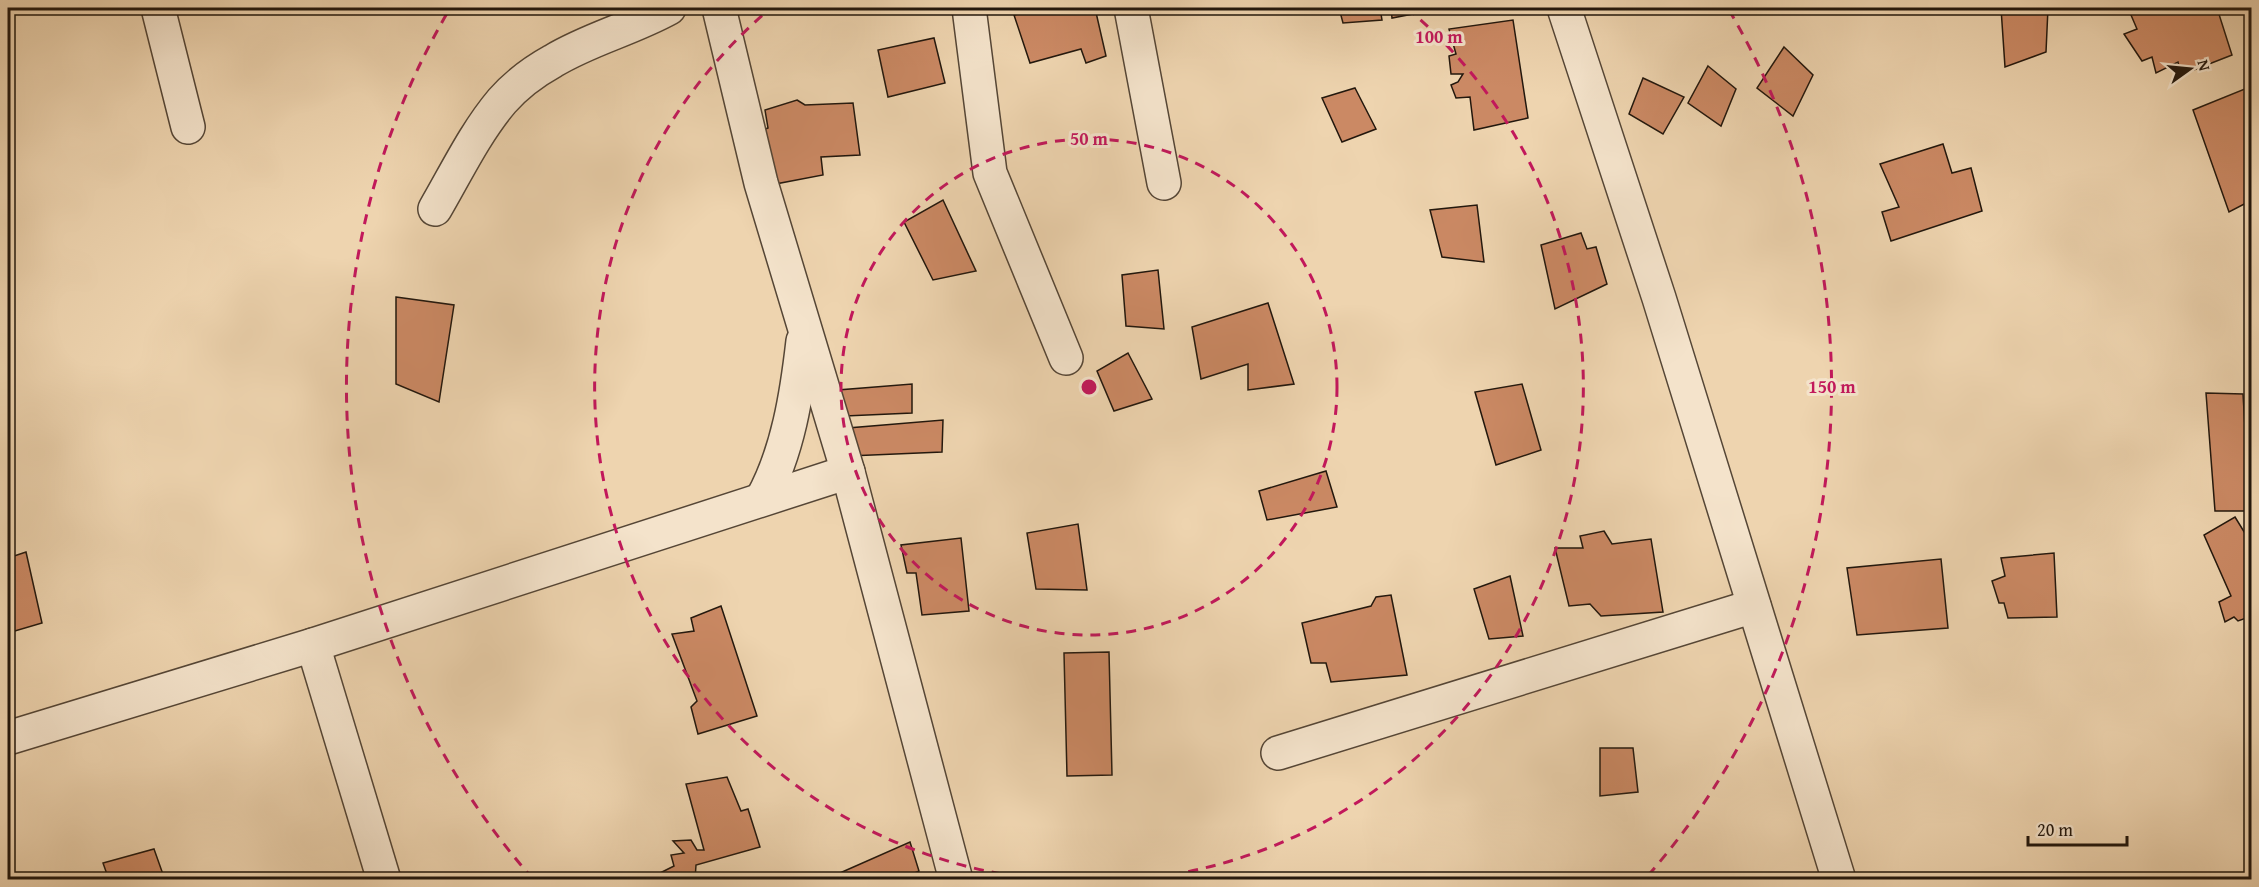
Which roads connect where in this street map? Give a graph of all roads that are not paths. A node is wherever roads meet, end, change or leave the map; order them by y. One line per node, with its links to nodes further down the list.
1 (158, 8): 7 (street)
2 (669, 8): 9 (street)
3 (719, 8): 10 (street)
4 (969, 8): 11 (street)
5 (1131, 8): 8 (street)
6 (1563, 8): 14 (street)
7 (188, 127)
8 (1164, 183)
9 (435, 209)
10 (804, 327): 12 (street); 13 (street)
11 (1066, 358)
12 (848, 472): 13 (street); 19 (street)
13 (762, 499): 15 (street)
14 (1754, 606): 17 (street); 20 (street)
15 (313, 645): 16 (street); 18 (street)
16 (8, 738)
17 (1278, 753)
18 (384, 879)
19 (956, 879)
20 (1839, 879)

